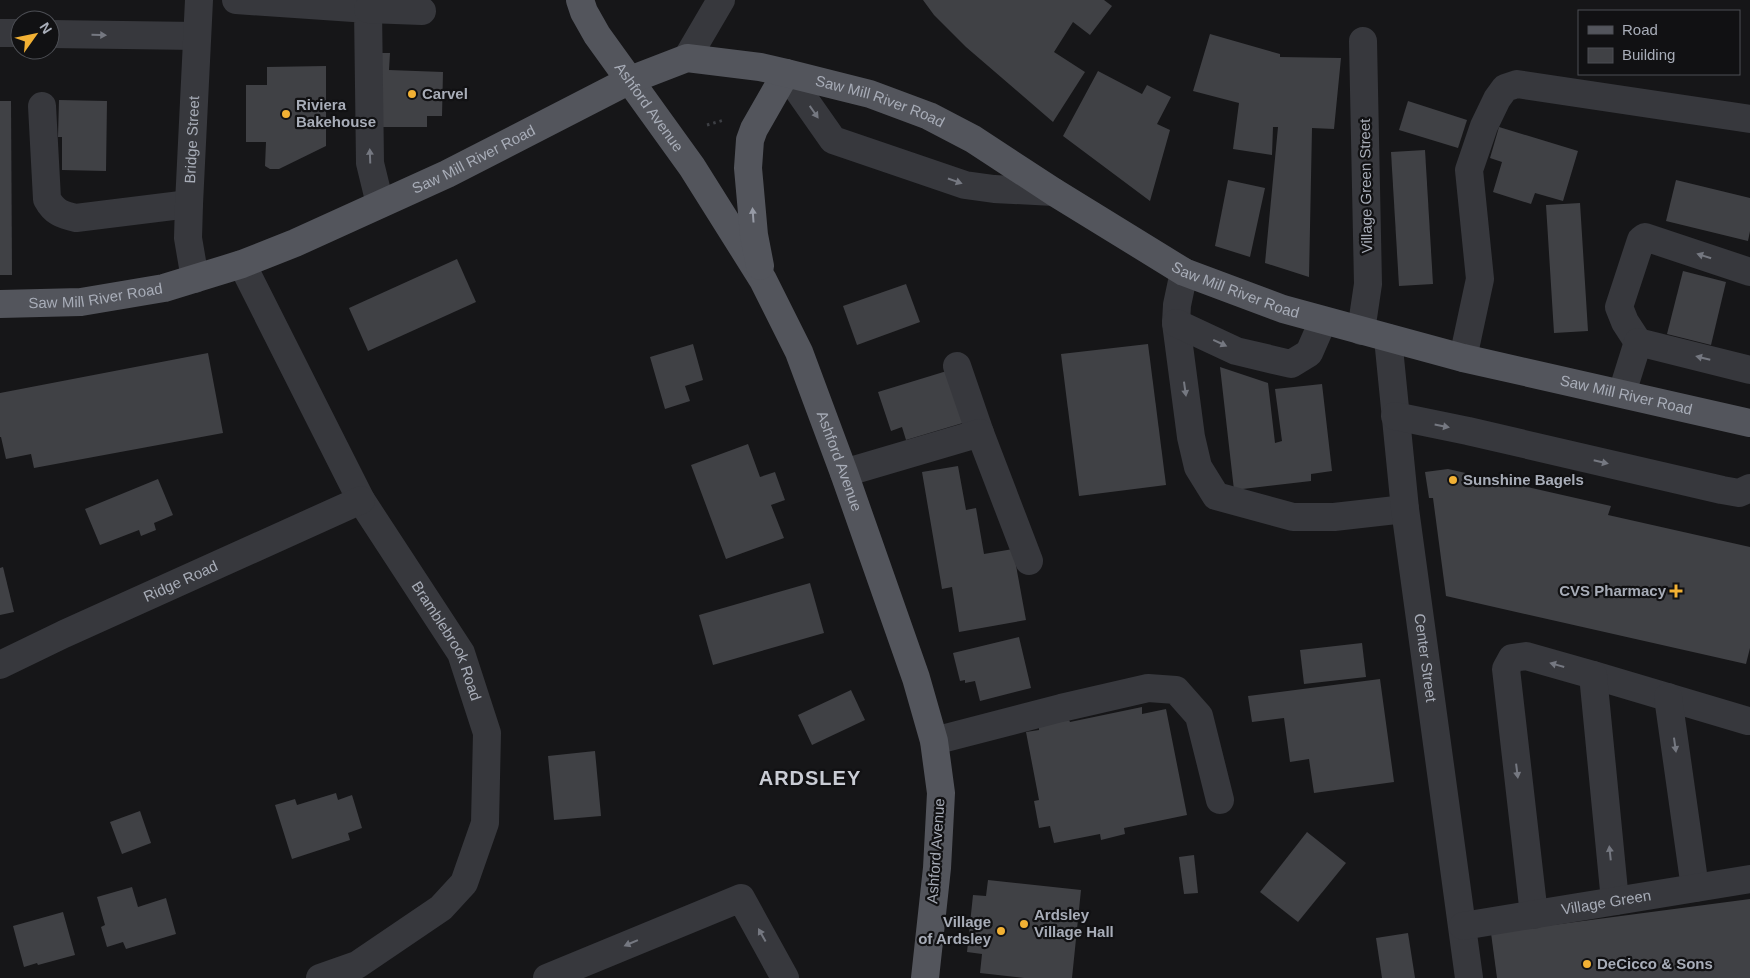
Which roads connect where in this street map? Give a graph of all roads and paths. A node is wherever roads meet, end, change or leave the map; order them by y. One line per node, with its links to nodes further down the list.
1 (199, 0): 8 (street, Bridge Street)
2 (236, 0): 5 (street)
3 (580, 0): 12 (main road, Ashford Avenue)
4 (720, 0): 10 (street)
5 (368, 9): 6 (street); 19 (street, one-way to 5)
6 (422, 11)
7 (60, 34): 8 (street, one-way to 8)
8 (197, 36): 18 (street, Bridge Street)
9 (1362, 41): 28 (street, Village Green Street)
10 (687, 58): 11 (main road, Saw Mill River Road); 12 (main road, Saw Mill River Road)
11 (786, 72): 17 (main road, Saw Mill River Road); 17 (street, one-way to 17); 24 (main road, one-way to 11)
12 (630, 80): 19 (main road, Saw Mill River Road); 24 (main road, Ashford Avenue)
13 (42, 106): 18 (street)
14 (728, 119): 16 (path)
15 (1750, 119): 31 (street)
16 (707, 125)
17 (1054, 192): 21 (main road, Saw Mill River Road)
18 (189, 204): 23 (street, Bridge Street)
19 (380, 204): 20 (main road, Saw Mill River Road)
20 (242, 264): 23 (main road, Saw Mill River Road); 40 (street, Bramblebrook Road)
21 (1184, 272): 26 (main road, Saw Mill River Road); 27 (street)
22 (1750, 272): 30 (street, one-way to 30)
23 (195, 278): 25 (main road, Saw Mill River Road)
24 (763, 280): 38 (main road, Ashford Avenue)
25 (0, 304)
26 (1323, 321): 27 (street, one-way to 26); 28 (main road, Saw Mill River Road)
27 (1176, 323): 41 (street, one-way to 41)
28 (1361, 331): 29 (main road, Saw Mill River Road)
29 (1388, 338): 31 (main road, Saw Mill River Road); 35 (street, Center Street)
30 (1638, 342): 33 (street, one-way to 30); 34 (street)
31 (1463, 358): 34 (main road, Saw Mill River Road)
32 (957, 366): 37 (street)
33 (1750, 370)
34 (1622, 393): 36 (main road, Saw Mill River Road)
35 (1395, 416): 39 (street, one-way to 39); 41 (street, Center Street)
36 (1750, 423)
37 (980, 433): 38 (street); 42 (street)
38 (844, 474): 47 (main road, Ashford Avenue)
39 (1750, 488)
40 (362, 500): 43 (street, Ridge Road); 54 (street, Bramblebrook Road)
41 (1405, 510): 53 (street, Center Street)
42 (1029, 561)
43 (0, 665)
44 (1593, 675): 45 (street); 51 (street, one-way to 44); 52 (street, one-way to 52)
45 (1668, 697): 46 (street); 50 (street, one-way to 50)
46 (1749, 726)
47 (934, 741): 48 (street); 57 (main road, Ashford Avenue)
48 (1220, 800)
49 (1750, 879): 50 (street, Village Green)
50 (1695, 888): 51 (street, Village Green)
51 (1615, 901): 52 (street, Village Green)
52 (1534, 915): 53 (street, Village Green)
53 (1463, 926): 58 (street, Center Street)
54 (320, 978)
55 (547, 978): 56 (street, one-way to 55)
56 (785, 978)
57 (925, 978)
58 (1470, 978)

